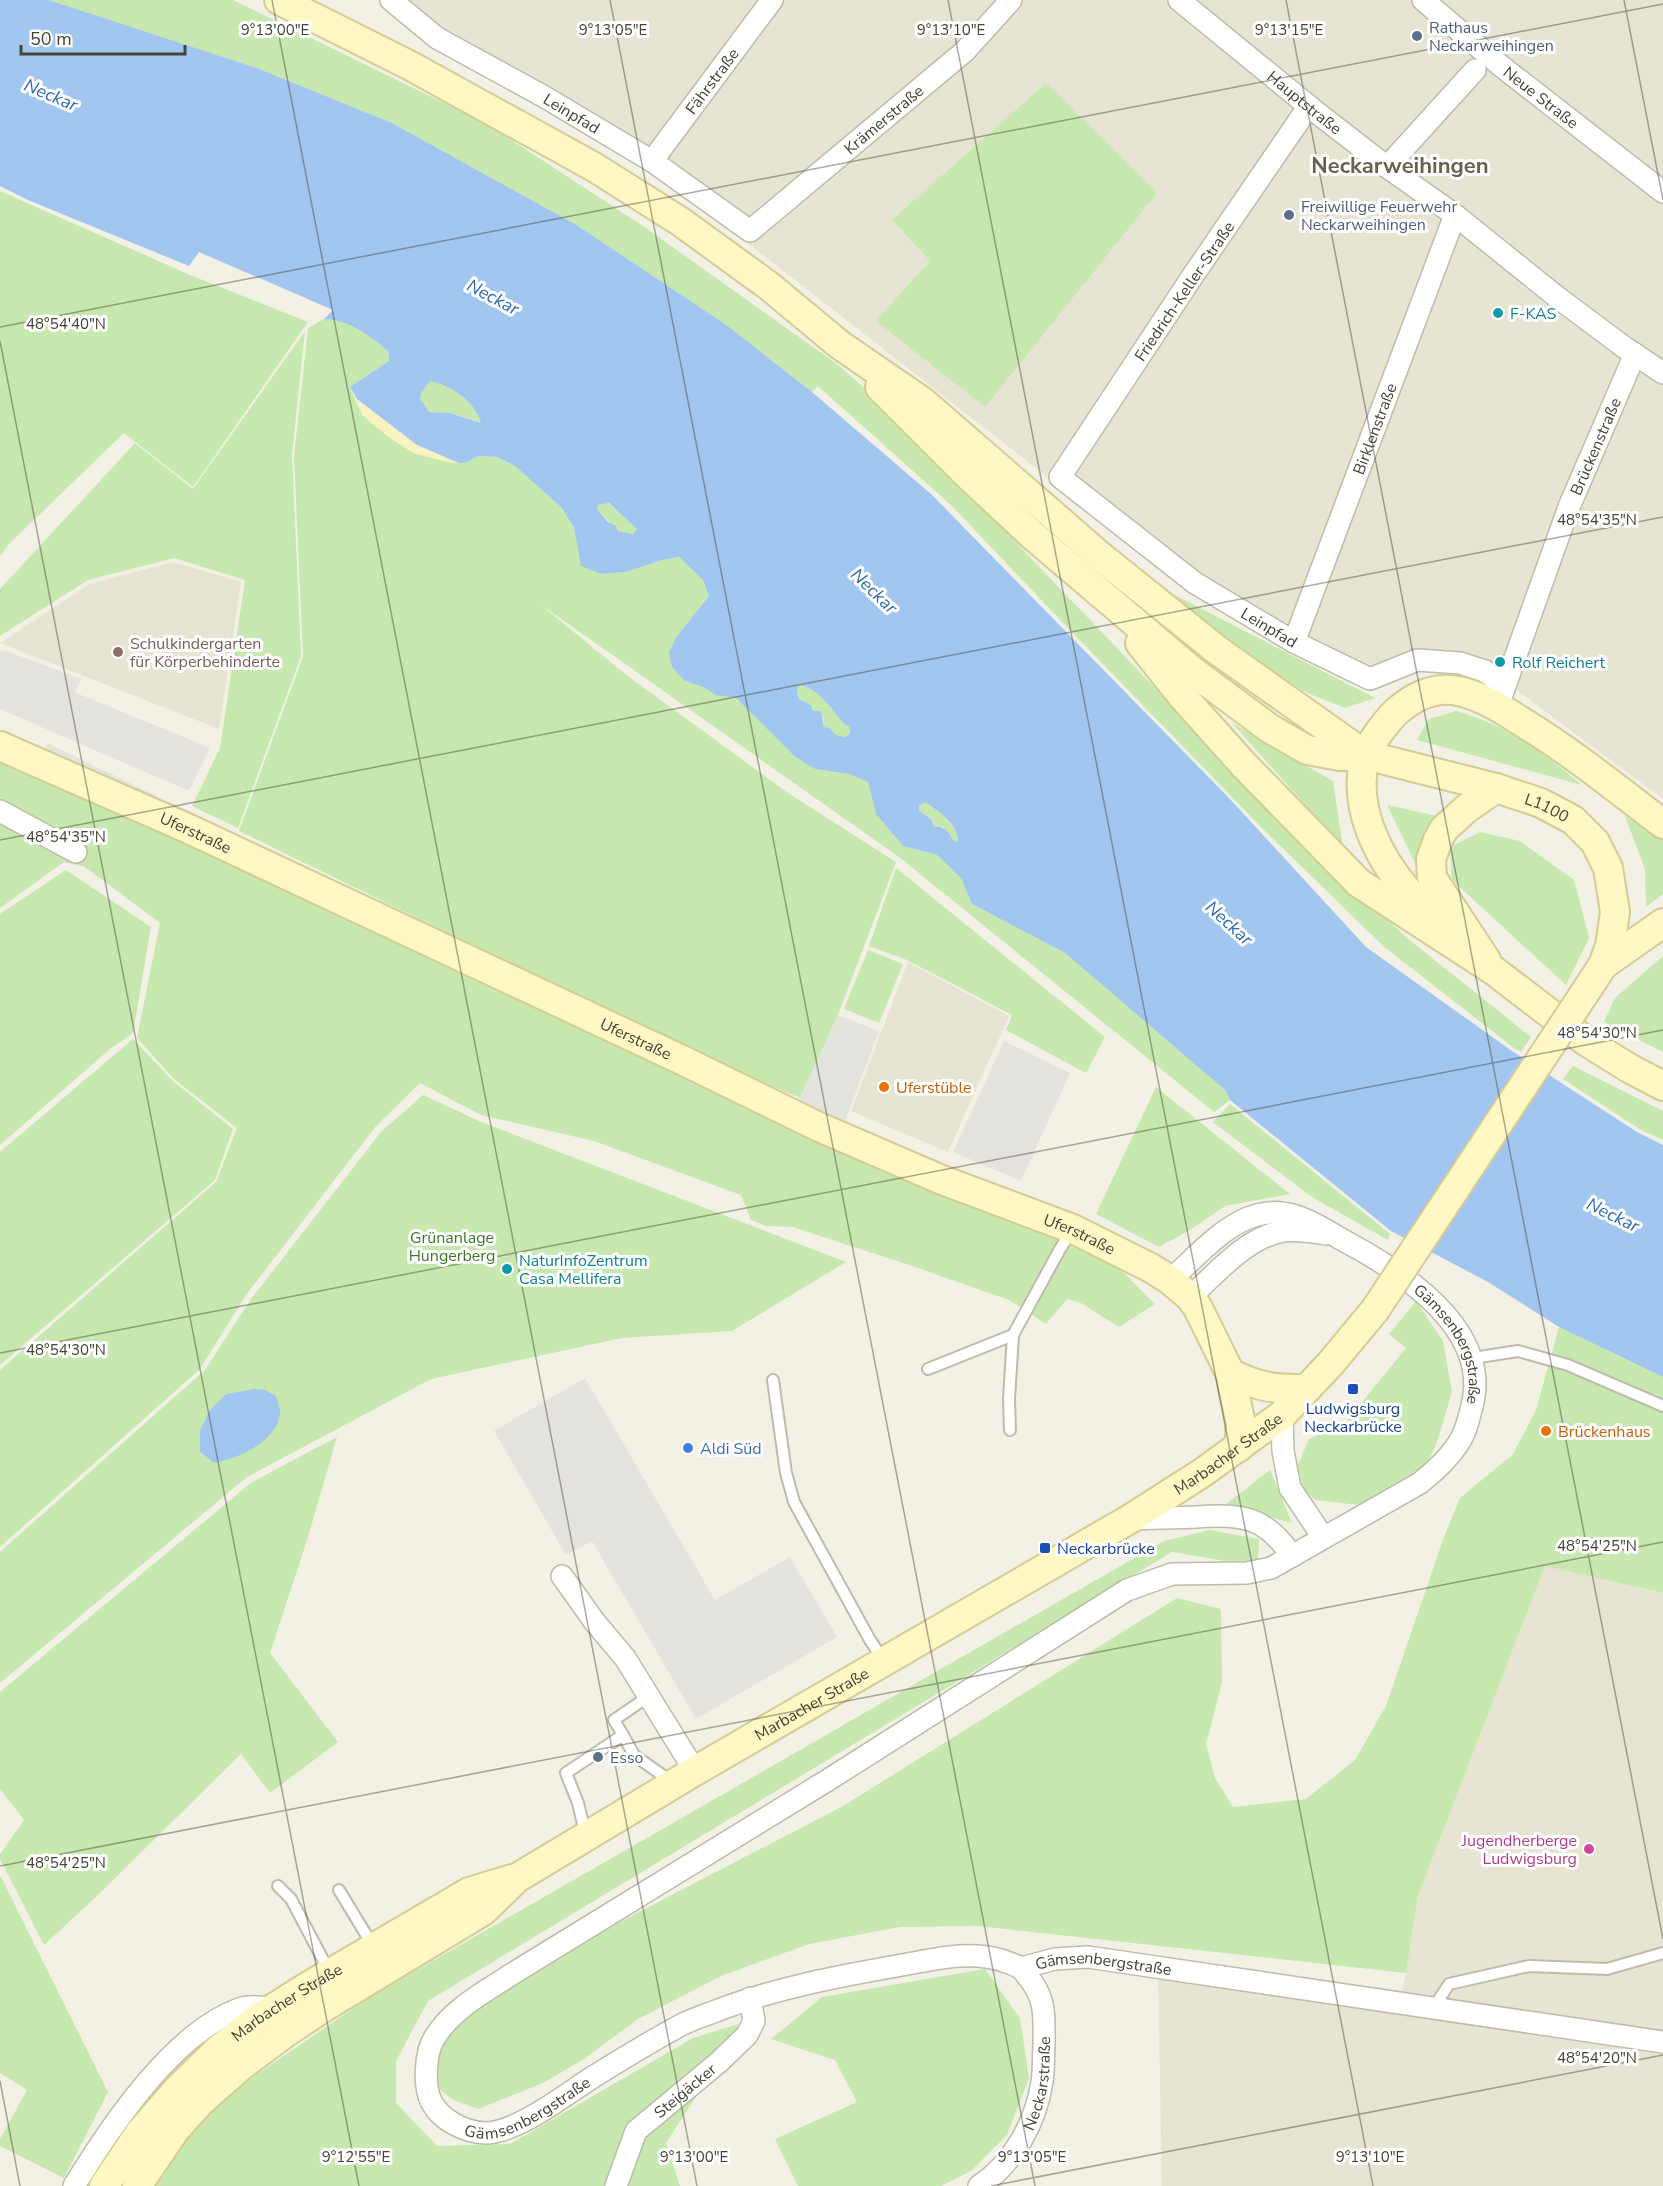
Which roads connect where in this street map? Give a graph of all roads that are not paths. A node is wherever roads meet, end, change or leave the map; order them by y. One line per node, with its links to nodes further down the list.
1 (279, 0): 14 (main road)
2 (772, 0): 9 (street, Fährstraße)
3 (1011, 0): 13 (street, Krämerstraße)
4 (1179, 0): 8 (street, Hauptstraße)
5 (1423, 0): 11 (street, Neue Straße)
6 (395, 1): 9 (street, Leinpfad)
7 (1475, 70): 10 (street)
8 (1309, 106): 10 (street, Hauptstraße); 17 (street, Friedrich-Keller-Straße)
9 (652, 161): 13 (street, Leinpfad)
10 (1387, 167): 12 (street, Hauptstraße)
11 (1663, 192)
12 (1455, 215): 15 (street, Hauptstraße); 19 (street, Birklenstraße)
13 (750, 231)
14 (840, 345): 18 (main road); 22 (main road)
15 (1635, 354): 16 (street, Hauptstraße); 20 (street, Brückenstraße)
16 (1663, 373)
17 (1060, 477): 19 (street, Leinpfad)
18 (1106, 600): 22 (main road); 29 (main road)
19 (1294, 642): 20 (street, Leinpfad)
20 (1505, 702): 22 (main road); 25 (main road, Leinpfad)
21 (0, 746): 31 (main road, Uferstraße)
22 (1365, 755): 23 (main road, L1100); 29 (main road)
23 (1496, 788): 28 (main road, L1100); 29 (main road)
24 (0, 812): 26 (street)
25 (1663, 824)
26 (76, 852)
27 (1663, 923): 28 (main road)
28 (1602, 965): 38 (main road, Marbacher Straße, bridge)
29 (1493, 970): 30 (main road)
30 (1663, 1086)
31 (1073, 1229): 32 (main road, Uferstraße); 33 (lane)
32 (1180, 1289): 34 (street, Gämsenbergstraße); 36 (main road, Uferstraße)
33 (1013, 1335): 35 (lane); 41 (lane)
34 (1473, 1358): 39 (lane); 44 (street, Gämsenbergstraße)
35 (928, 1369)
36 (1230, 1373): 38 (main road); 42 (main road, Uferstraße)
37 (773, 1380): 47 (lane)
38 (1306, 1389): 40 (main road, Marbacher Straße)
39 (1663, 1406)
40 (1282, 1415): 42 (main road, Marbacher Straße); 44 (street)
41 (1010, 1430)
42 (1239, 1447): 43 (main road, Marbacher Straße)
43 (1130, 1519): 45 (street); 47 (main road, Marbacher Straße)
44 (1323, 1537): 45 (street, Gämsenbergstraße)
45 (1292, 1556): 58 (street, Gämsenbergstraße)
46 (562, 1576): 48 (street)
47 (884, 1662): 50 (main road, Marbacher Straße)
48 (649, 1696): 49 (lane); 50 (street)
49 (623, 1736): 50 (lane); 51 (lane)
50 (685, 1778): 51 (main road, Marbacher Straße)
51 (586, 1837): 55 (main road, Marbacher Straße)
52 (278, 1886): 57 (lane)
53 (339, 1890): 55 (lane)
54 (1663, 1953): 60 (lane)
55 (380, 1958): 57 (main road, Marbacher Straße); 64 (main road, Marbacher Straße)
56 (1021, 1968): 58 (street, Gämsenbergstraße); 60 (street, Gämsenbergstraße); 66 (street, Neckarstraße)
57 (331, 1973): 59 (main road, Marbacher Straße)
58 (750, 1998): 65 (street, Steigäcker)
59 (274, 2008): 62 (street); 63 (main road, Marbacher Straße)
60 (1433, 2009): 61 (street, Gämsenbergstraße)
61 (1663, 2042)
62 (74, 2186)
63 (104, 2186)
64 (137, 2186)
65 (616, 2186)
66 (979, 2186)

